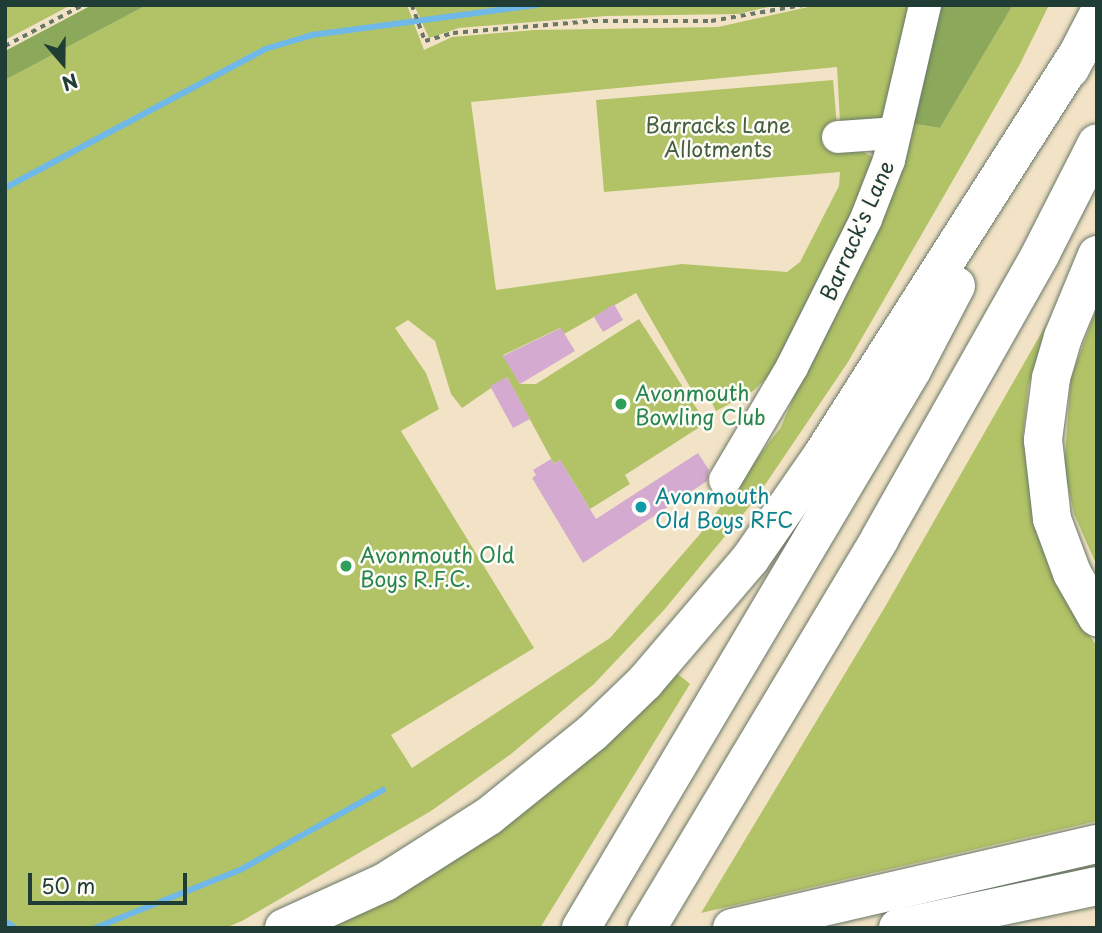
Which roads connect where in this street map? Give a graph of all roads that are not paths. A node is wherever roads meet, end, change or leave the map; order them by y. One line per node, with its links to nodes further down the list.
1 (925, 5): 3 (street, Barrack's Lane)
2 (1089, 32): 13 (highway); 14 (highway)
3 (895, 133): 4 (street); 7 (street, Barrack's Lane)
4 (838, 137)
5 (1097, 143): 15 (highway)
6 (1097, 255): 8 (highway)
7 (725, 480)
8 (1097, 617)
9 (1097, 844): 12 (highway)
10 (1097, 886): 16 (highway)
11 (1097, 902): 17 (highway)
12 (745, 925)
13 (284, 928)
14 (580, 928)
15 (647, 928)
16 (898, 928)
17 (1012, 928)

